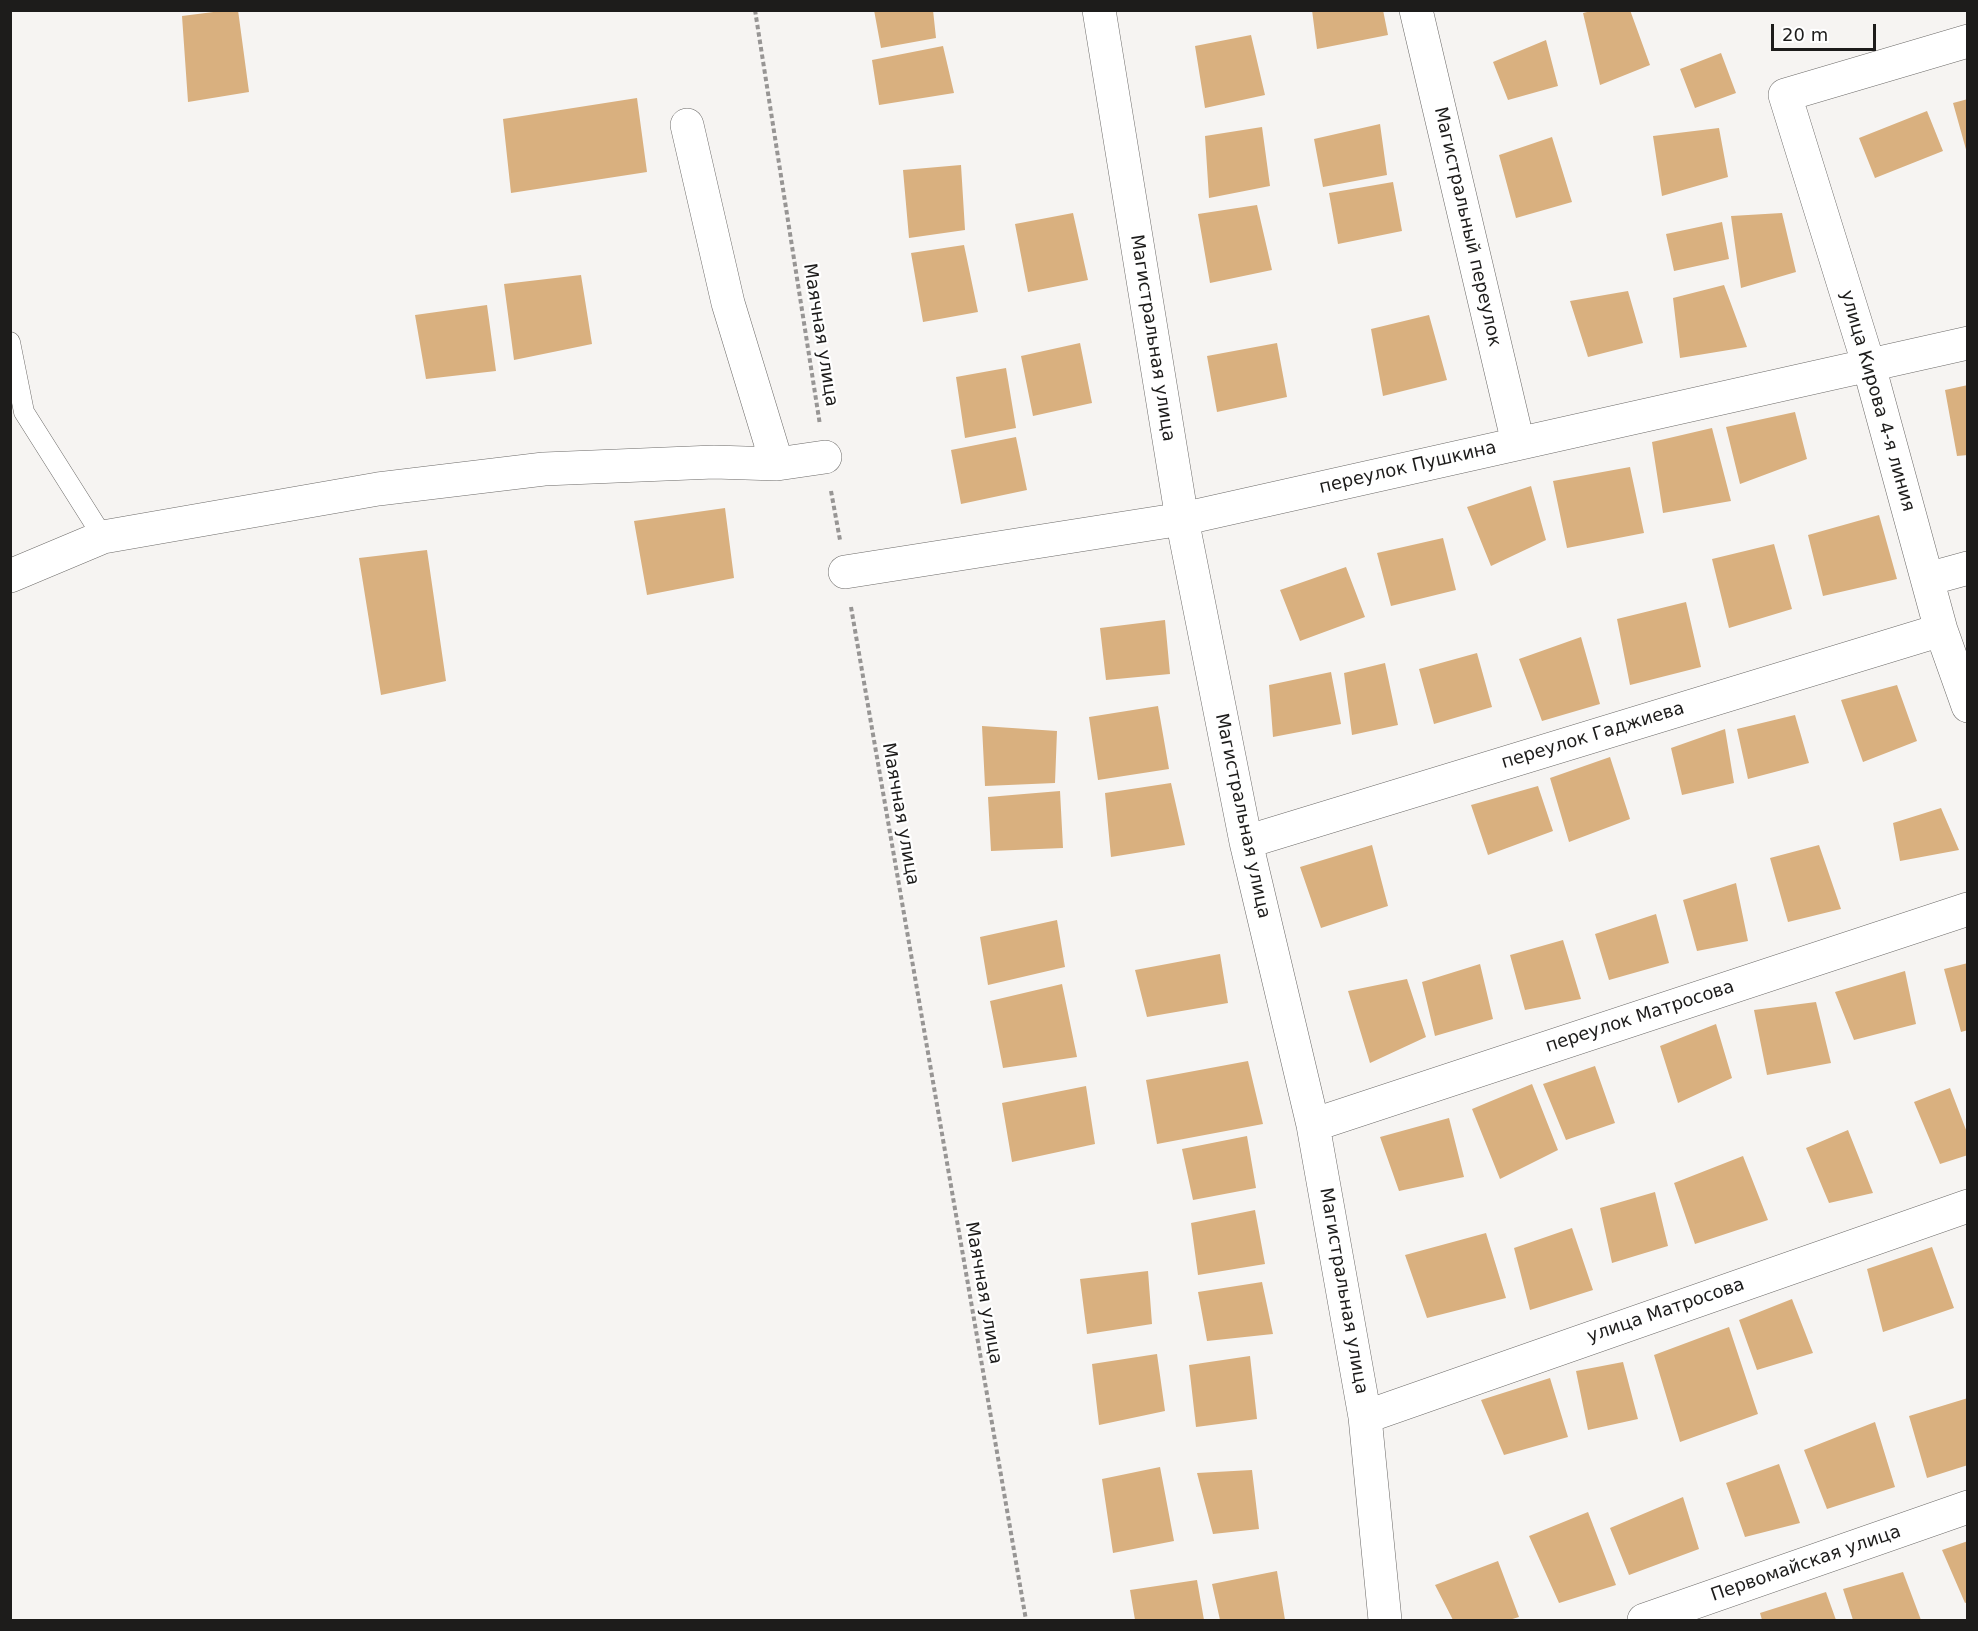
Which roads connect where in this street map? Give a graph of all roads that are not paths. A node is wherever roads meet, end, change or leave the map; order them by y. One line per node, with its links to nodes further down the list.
1 (1099, 10): 11 (street, Магистральная улица)
2 (1416, 10): 8 (street, Магистральный переулок)
3 (1968, 41): 7 (street, улица Кирова 4-я линия)
4 (687, 125): 10 (street)
5 (10, 342): 12 (lane)
6 (1968, 344): 7 (street, переулок Пушкина)
7 (1869, 366): 8 (street, переулок Пушкина); 16 (street, улица Кирова 4-я линия)
8 (1518, 442): 11 (street, переулок Пушкина)
9 (825, 457): 10 (street)
10 (777, 464): 12 (street)
11 (1182, 519): 14 (street, переулок Пушкина); 19 (street, Магистральная улица)
12 (103, 537): 15 (street)
13 (1968, 568): 16 (street)
14 (845, 572)
15 (10, 576)
16 (1928, 579): 17 (street, улица Кирова 4-я линия)
17 (1941, 630): 18 (street, улица Кирова 4-я линия); 19 (street, переулок Гаджиева)
18 (1968, 706)
19 (1246, 842): 21 (street, Магистральная улица)
20 (1968, 909): 21 (street, переулок Матросова)
21 (1313, 1125): 23 (street, Магистральная улица)
22 (1968, 1206): 23 (street, улица Матросова)
23 (1365, 1417): 25 (street, Магистральная улица)
24 (1968, 1507): 26 (street, Первомайская улица)
25 (1385, 1620)
26 (1644, 1620)

